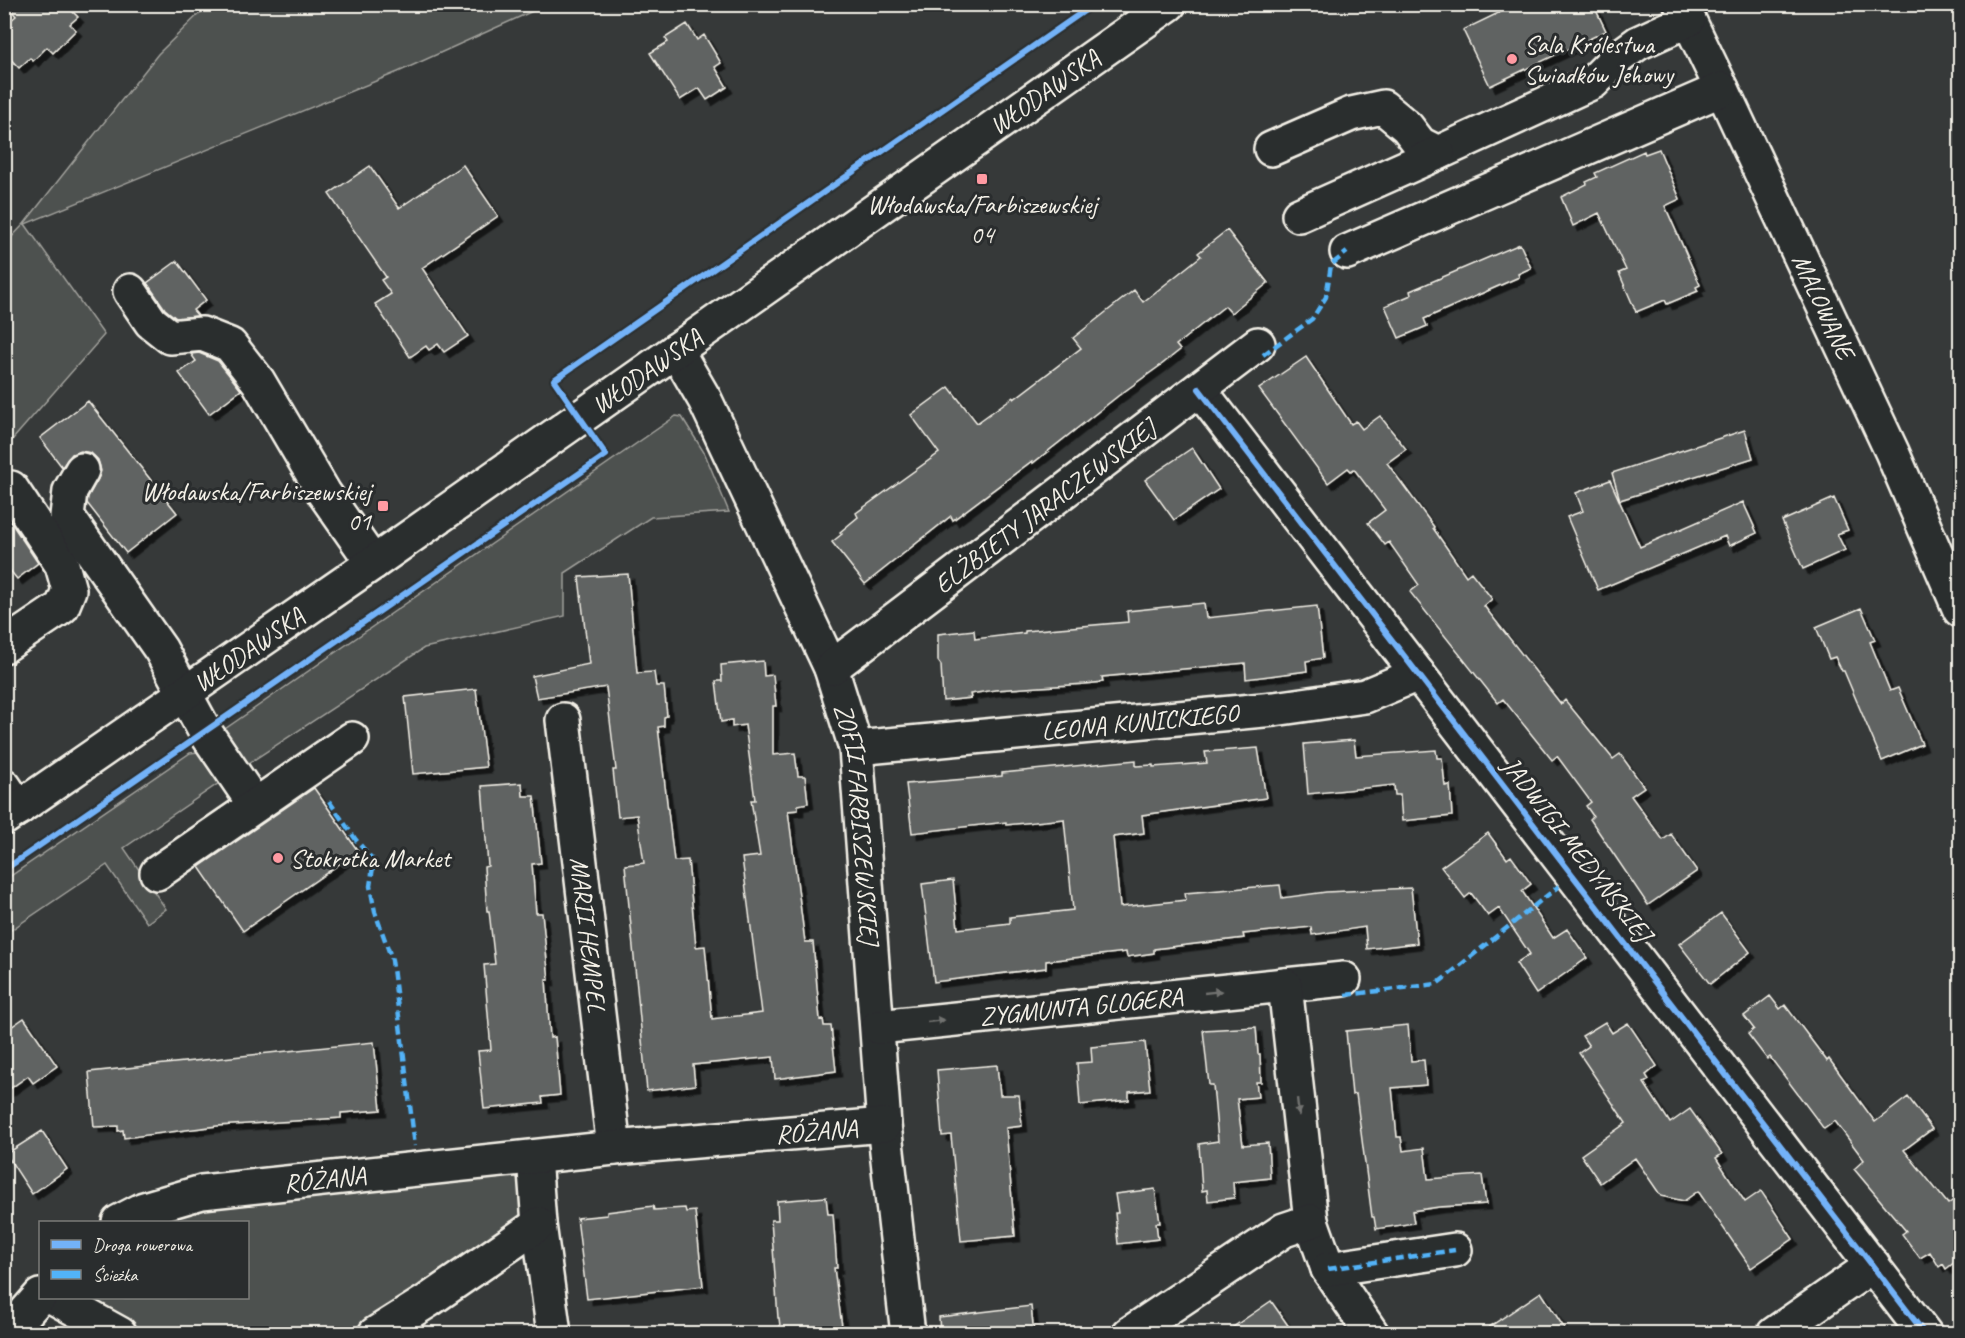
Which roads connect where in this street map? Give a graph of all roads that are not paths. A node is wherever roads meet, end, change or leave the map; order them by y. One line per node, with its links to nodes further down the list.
1 (1169, 4): 10 (street, WŁODAWSKA)
2 (1684, 12): 3 (street, MALOWANE); 5 (street)
3 (1722, 89): 7 (street); 15 (street, MALOWANE)
4 (1270, 149): 5 (street)
5 (1438, 153): 6 (street)
6 (1299, 215)
7 (1347, 252)
8 (129, 291): 14 (street)
9 (1258, 344): 11 (street, ELŻBIETY JARACZEWSKIEJ)
10 (676, 350): 14 (street, WŁODAWSKA); 17 (street, ZOFII FARBISZEWSKIEJ)
11 (1199, 389): 17 (street, ELŻBIETY JARACZEWSKIEJ); 18 (street, JADWIGI MEDYŃSKIEJ)
12 (82, 470): 19 (street)
13 (11, 488): 16 (street)
14 (373, 563): 19 (street, WŁODAWSKA)
15 (1960, 610)
16 (4, 646)
17 (831, 669): 22 (street, ZOFII FARBISZEWSKIEJ)
18 (1418, 674): 22 (street, LEONA KUNICKIEGO); 36 (street, JADWIGI MEDYŃSKIEJ)
19 (184, 693): 23 (street, WŁODAWSKA); 24 (street)
20 (563, 720): 30 (street, MARII HEMPEL)
21 (352, 739): 24 (street)
22 (856, 748): 28 (street, ZOFII FARBISZEWSKIEJ)
23 (9, 804)
24 (255, 805): 25 (street)
25 (157, 873)
26 (1344, 979): 27 (street, ZYGMUNTA GLOGERA)
27 (1285, 985): 28 (street, ZYGMUNTA GLOGERA, one-way to 27); 33 (street, one-way to 33)
28 (878, 1027): 29 (street, ZOFII FARBISZEWSKIEJ)
29 (884, 1125): 30 (street, RÓŻANA); 44 (street, ZOFII FARBISZEWSKIEJ)
30 (614, 1148): 31 (street, RÓŻANA)
31 (534, 1157): 32 (street, RÓŻANA); 34 (street)
32 (121, 1221)
33 (1311, 1221): 37 (street); 45 (street)
34 (539, 1224): 42 (street); 43 (street)
35 (1455, 1250): 37 (street)
36 (1872, 1265): 47 (street); 48 (street, JADWIGI MEDYŃSKIEJ)
37 (1328, 1269): 46 (street)
38 (39, 1297): 40 (street)
39 (57, 1299): 41 (street)
40 (7, 1334)
41 (120, 1334)
42 (375, 1334)
43 (554, 1334)
44 (908, 1334)
45 (1129, 1334)
46 (1372, 1334)
47 (1774, 1334)
48 (1925, 1334)

